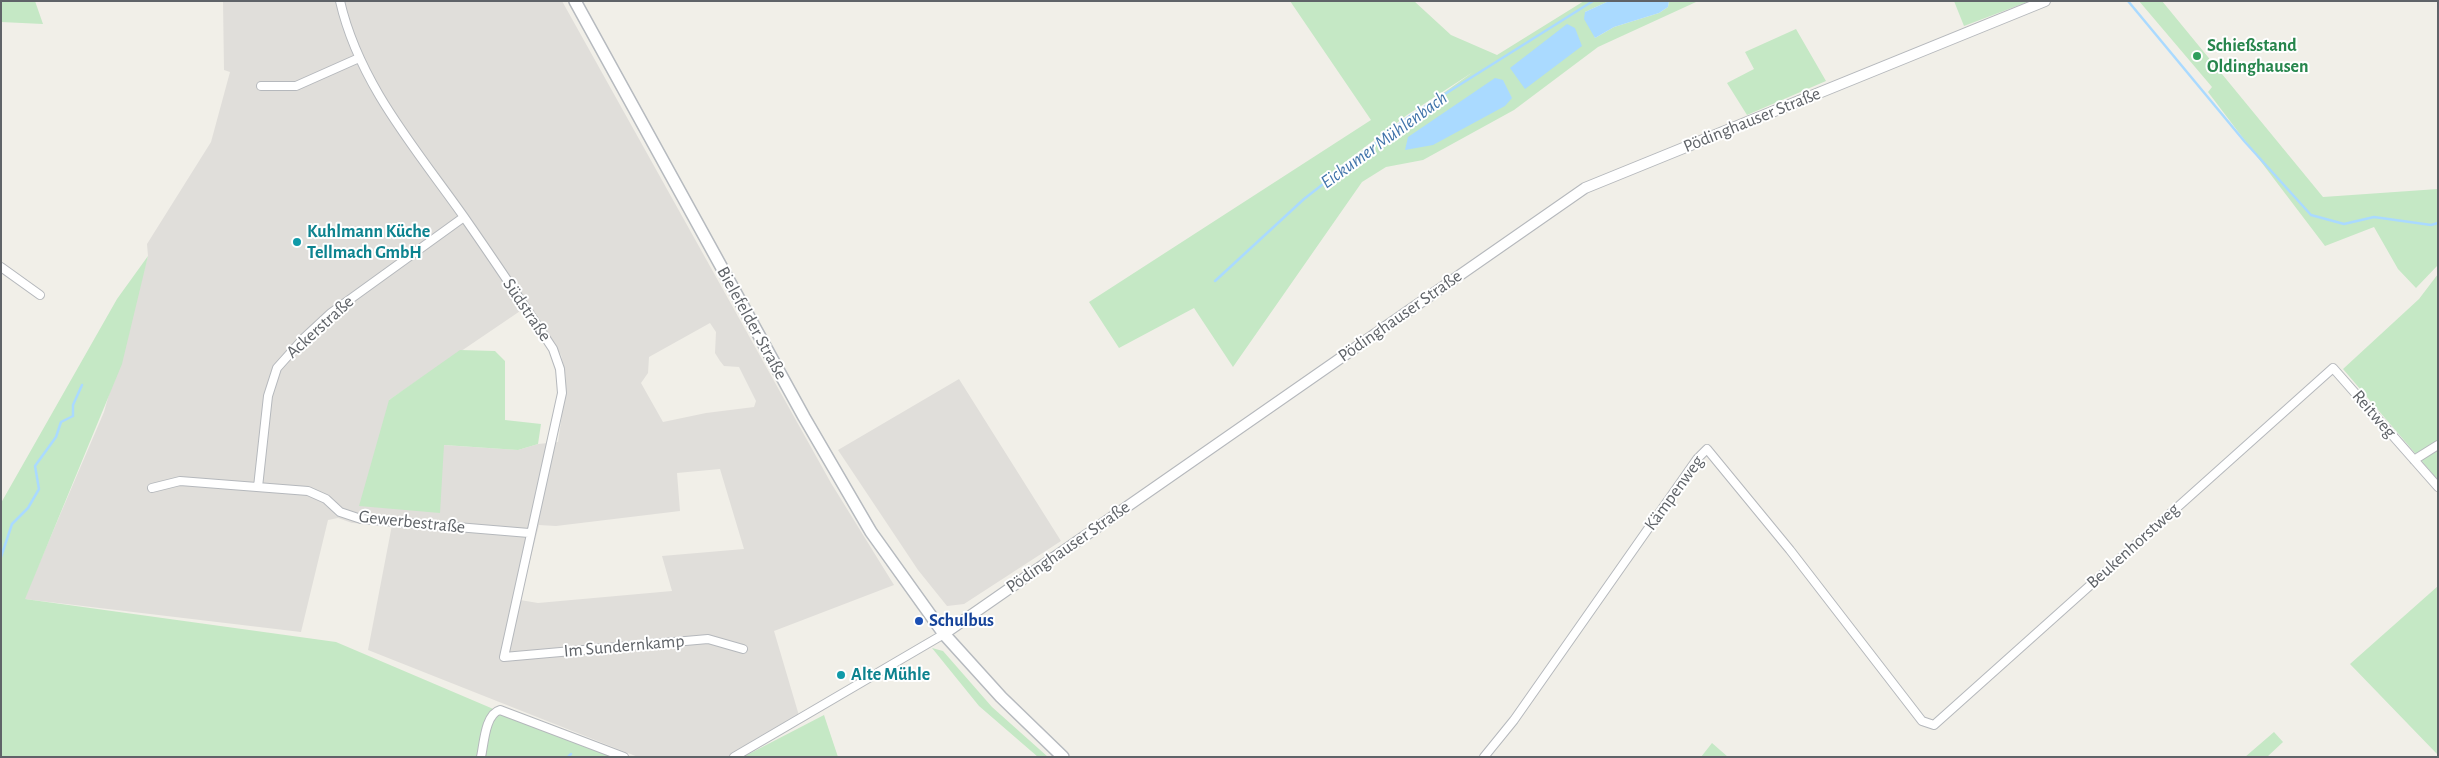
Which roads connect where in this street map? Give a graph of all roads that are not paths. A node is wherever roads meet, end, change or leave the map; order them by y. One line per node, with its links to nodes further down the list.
1 (340, 1): 4 (street, Südstraße)
2 (575, 1): 16 (main road, Bielefelder Straße)
3 (2045, 1): 16 (street, Pödinghauser Straße)
4 (359, 58): 5 (street); 6 (street, Südstraße)
5 (261, 86)
6 (464, 217): 12 (street, Ackerstraße); 15 (street, Südstraße)
7 (1, 267): 8 (street)
8 (40, 295)
9 (2333, 368): 11 (street, Reitweg); 19 (street, Beukenhorstweg)
10 (2438, 444): 11 (street)
11 (2414, 460): 13 (street, Reitweg)
12 (258, 487): 14 (street, Gewerbestraße); 15 (street, Gewerbestraße)
13 (2438, 487)
14 (152, 488)
15 (529, 533): 18 (street, Südstraße)
16 (944, 634): 22 (street, Pödinghauser Straße); 23 (main road, Bielefelder Straße)
17 (743, 649): 18 (street, Im Sundernkamp)
18 (504, 657)
19 (1934, 725): 24 (street, Kämpenweg)
20 (481, 757): 21 (street)
21 (624, 757)
22 (734, 757)
23 (1063, 757)
24 (1484, 757)

